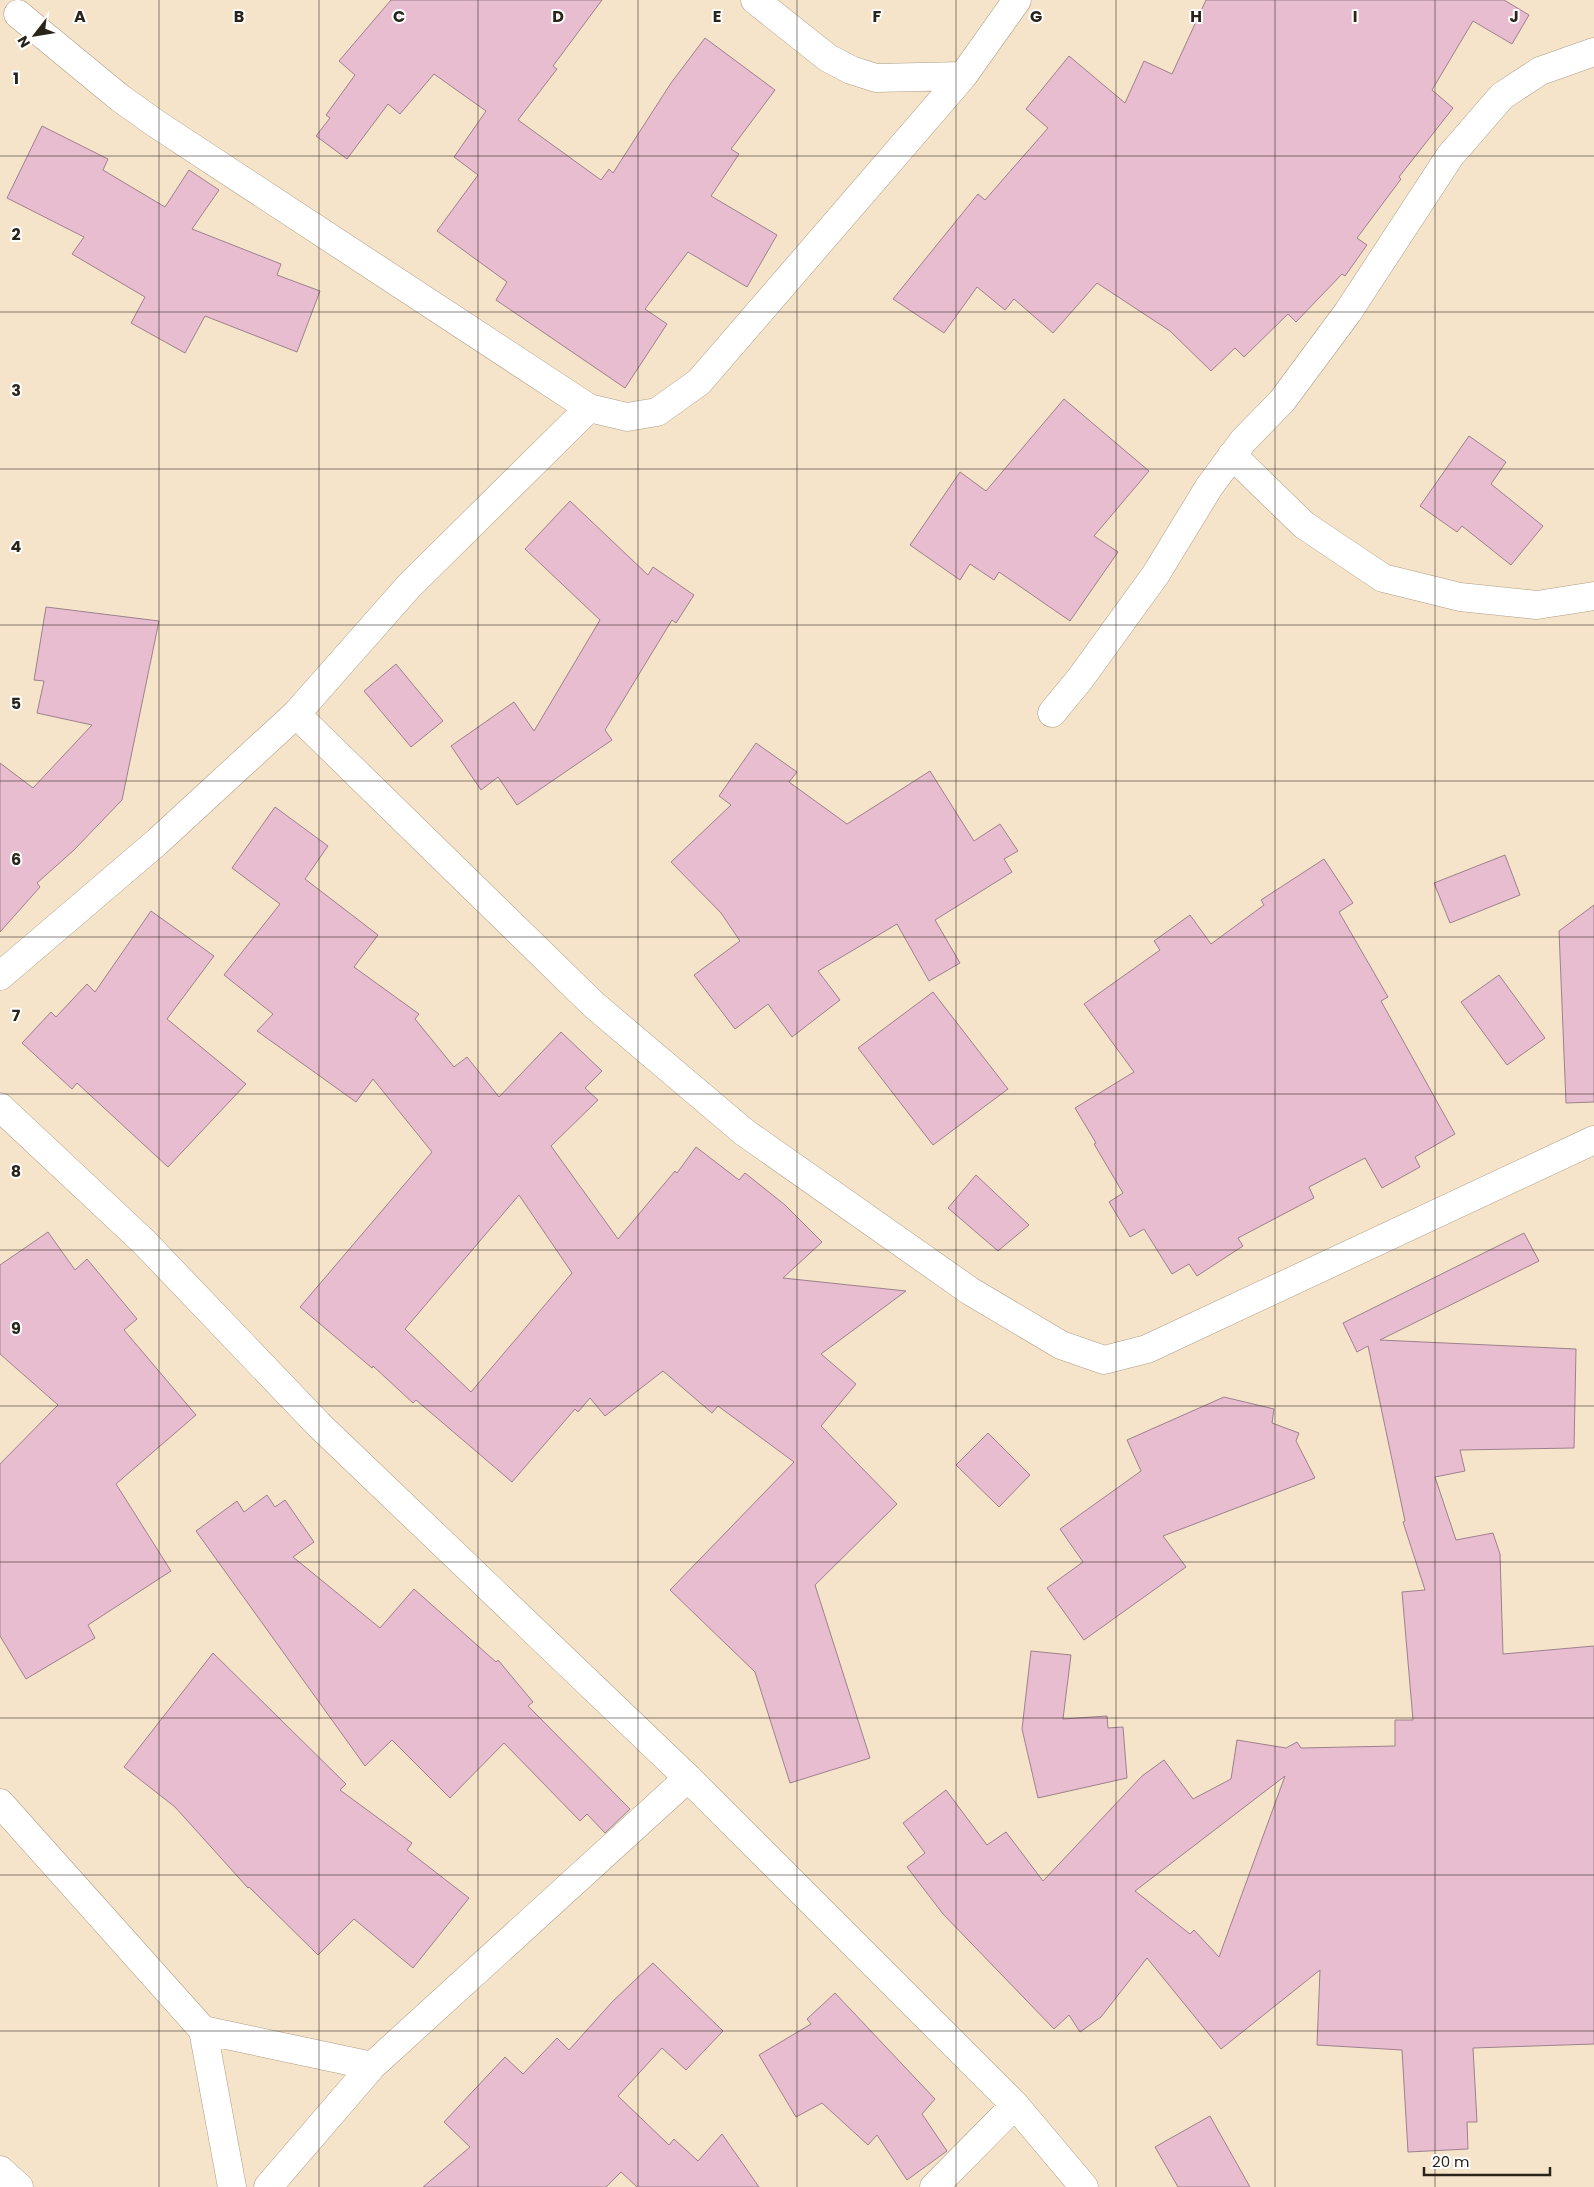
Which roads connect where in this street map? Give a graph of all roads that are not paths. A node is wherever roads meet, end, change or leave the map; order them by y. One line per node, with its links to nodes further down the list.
1 (755, 0): 5 (street)
2 (1016, 0): 5 (street)
3 (18, 14): 6 (street)
4 (1594, 52): 7 (street)
5 (963, 76): 6 (street)
6 (589, 408): 10 (street)
7 (1232, 455): 8 (street); 9 (street)
8 (1594, 596)
9 (1052, 713)
10 (296, 714): 11 (street); 13 (street)
11 (0, 976)
12 (0, 1107): 14 (street)
13 (1594, 1140)
14 (688, 1778): 17 (street); 18 (street)
15 (0, 1803): 16 (street)
16 (203, 2030): 17 (street); 21 (street)
17 (372, 2066): 22 (street)
18 (1015, 2105): 23 (street); 24 (street)
19 (0, 2170): 20 (street)
20 (19, 2187)
21 (232, 2187)
22 (268, 2187)
23 (934, 2187)
24 (1084, 2187)

